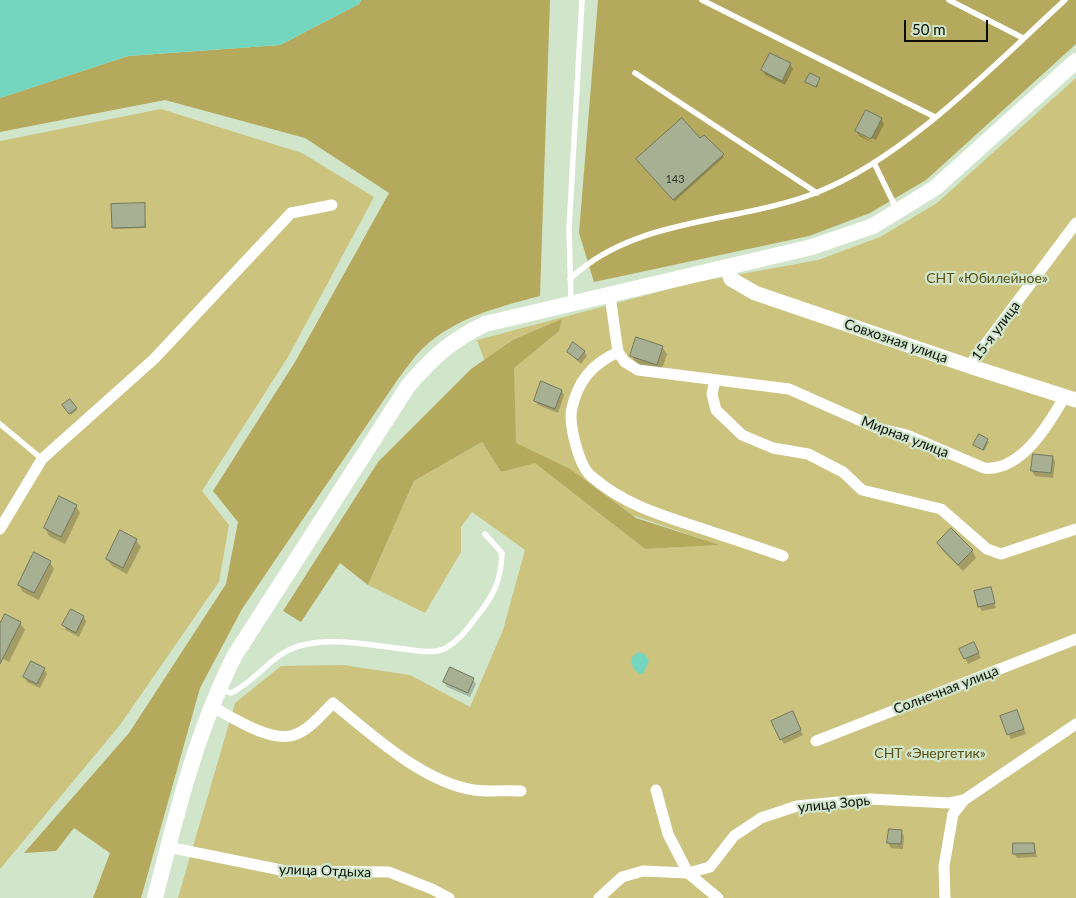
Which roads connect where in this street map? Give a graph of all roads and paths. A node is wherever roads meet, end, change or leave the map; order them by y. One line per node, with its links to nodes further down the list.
1 (582, 0): 15 (lane)
2 (702, 0): 8 (lane)
3 (949, 0): 5 (lane)
4 (1065, 0): 5 (lane)
5 (1023, 38): 8 (lane)
6 (1076, 61): 12 (main road)
7 (635, 74): 10 (lane)
8 (935, 118): 9 (lane)
9 (874, 163): 10 (lane); 12 (lane)
10 (817, 193): 15 (lane)
11 (332, 204): 23 (street)
12 (898, 212): 14 (main road)
13 (1076, 223): 19 (street, 15-я улица)
14 (727, 268): 16 (main road); 19 (street, Совхозная улица)
15 (570, 278): 17 (lane)
16 (610, 296): 17 (main road); 18 (street)
17 (571, 304): 29 (main road)
18 (618, 352): 20 (street); 27 (street)
19 (969, 366): 21 (street, Совхозная улица)
20 (715, 380): 21 (street, Мирная улица); 25 (street)
21 (1071, 398)
22 (0, 424): 23 (lane)
23 (42, 459): 24 (street)
24 (0, 529)
25 (1076, 529)
26 (485, 534): 29 (lane)
27 (783, 556)
28 (1076, 639): 32 (street, Солнечная улица)
29 (218, 688): 30 (main road)
30 (211, 706): 34 (street); 36 (main road)
31 (1076, 724): 35 (street, улица Зорь)
32 (816, 741)
33 (656, 790): 37 (street)
34 (520, 791)
35 (964, 800): 37 (street, улица Зорь); 42 (street)
36 (168, 848): 38 (main road); 39 (street, улица Отдыха)
37 (688, 873): 40 (street, улица Зорь); 41 (street)
38 (155, 898)
39 (449, 898)
40 (599, 898)
41 (718, 898)
42 (945, 898)

